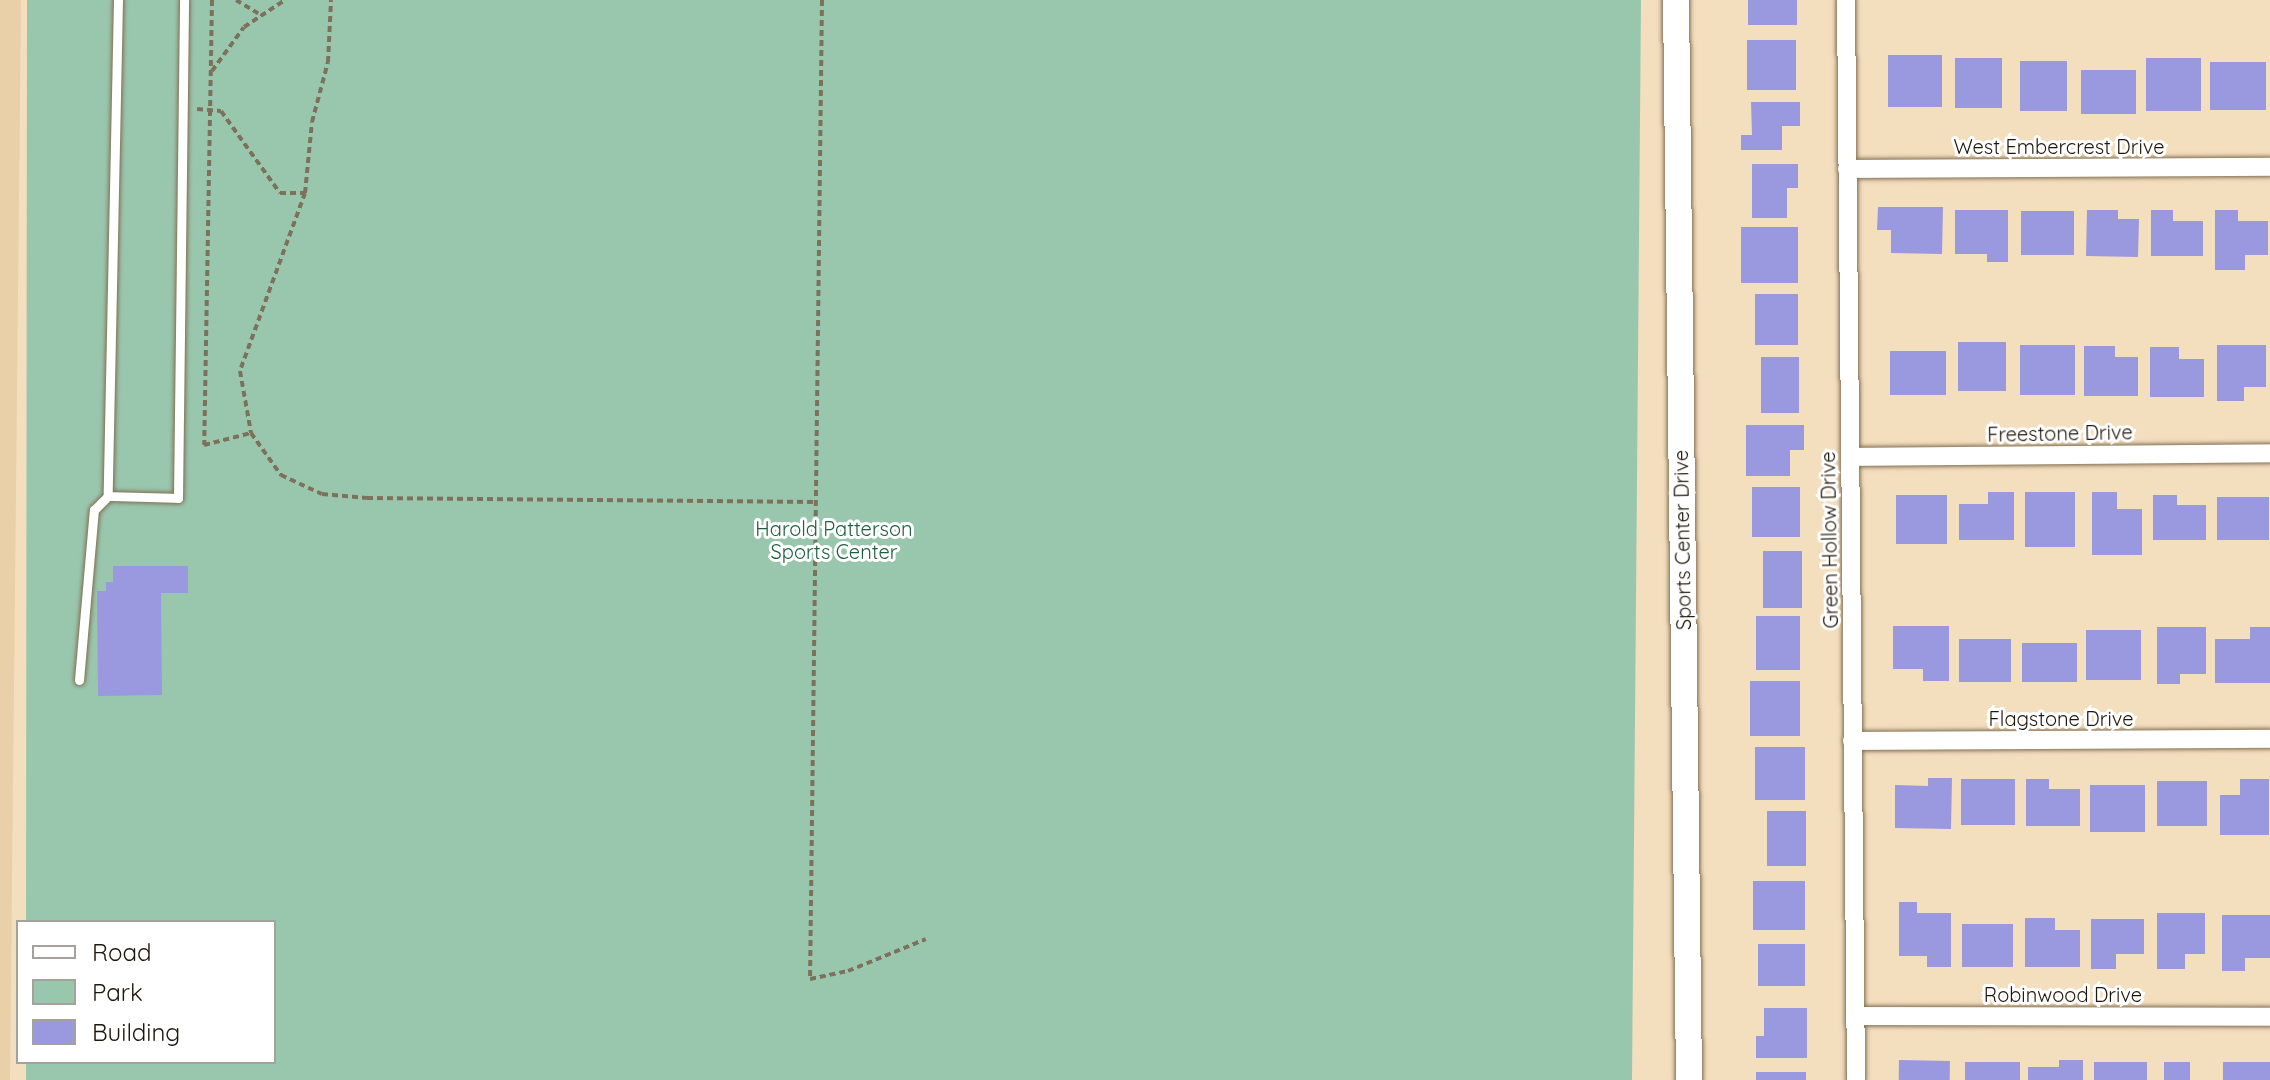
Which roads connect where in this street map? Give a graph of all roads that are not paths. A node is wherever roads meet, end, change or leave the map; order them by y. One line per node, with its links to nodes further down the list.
1 (118, 0): 9 (lane)
2 (184, 0): 9 (lane)
3 (1676, 0): 15 (street, Sports Center Drive)
4 (1846, 0): 6 (street, Green Hollow Drive)
5 (2270, 167): 6 (street, West Embercrest Drive)
6 (1847, 169): 8 (street, Green Hollow Drive)
7 (2270, 453): 8 (street, Freestone Drive)
8 (1850, 457): 12 (street, Green Hollow Drive)
9 (108, 496): 10 (lane)
10 (79, 680)
11 (2270, 739): 12 (street, Flagstone Drive)
12 (1852, 741): 13 (street, Green Hollow Drive)
13 (1855, 1016): 14 (street, Robinwood Drive); 16 (street, Green Hollow Drive)
14 (2270, 1017)
15 (1689, 1080)
16 (1856, 1080)

